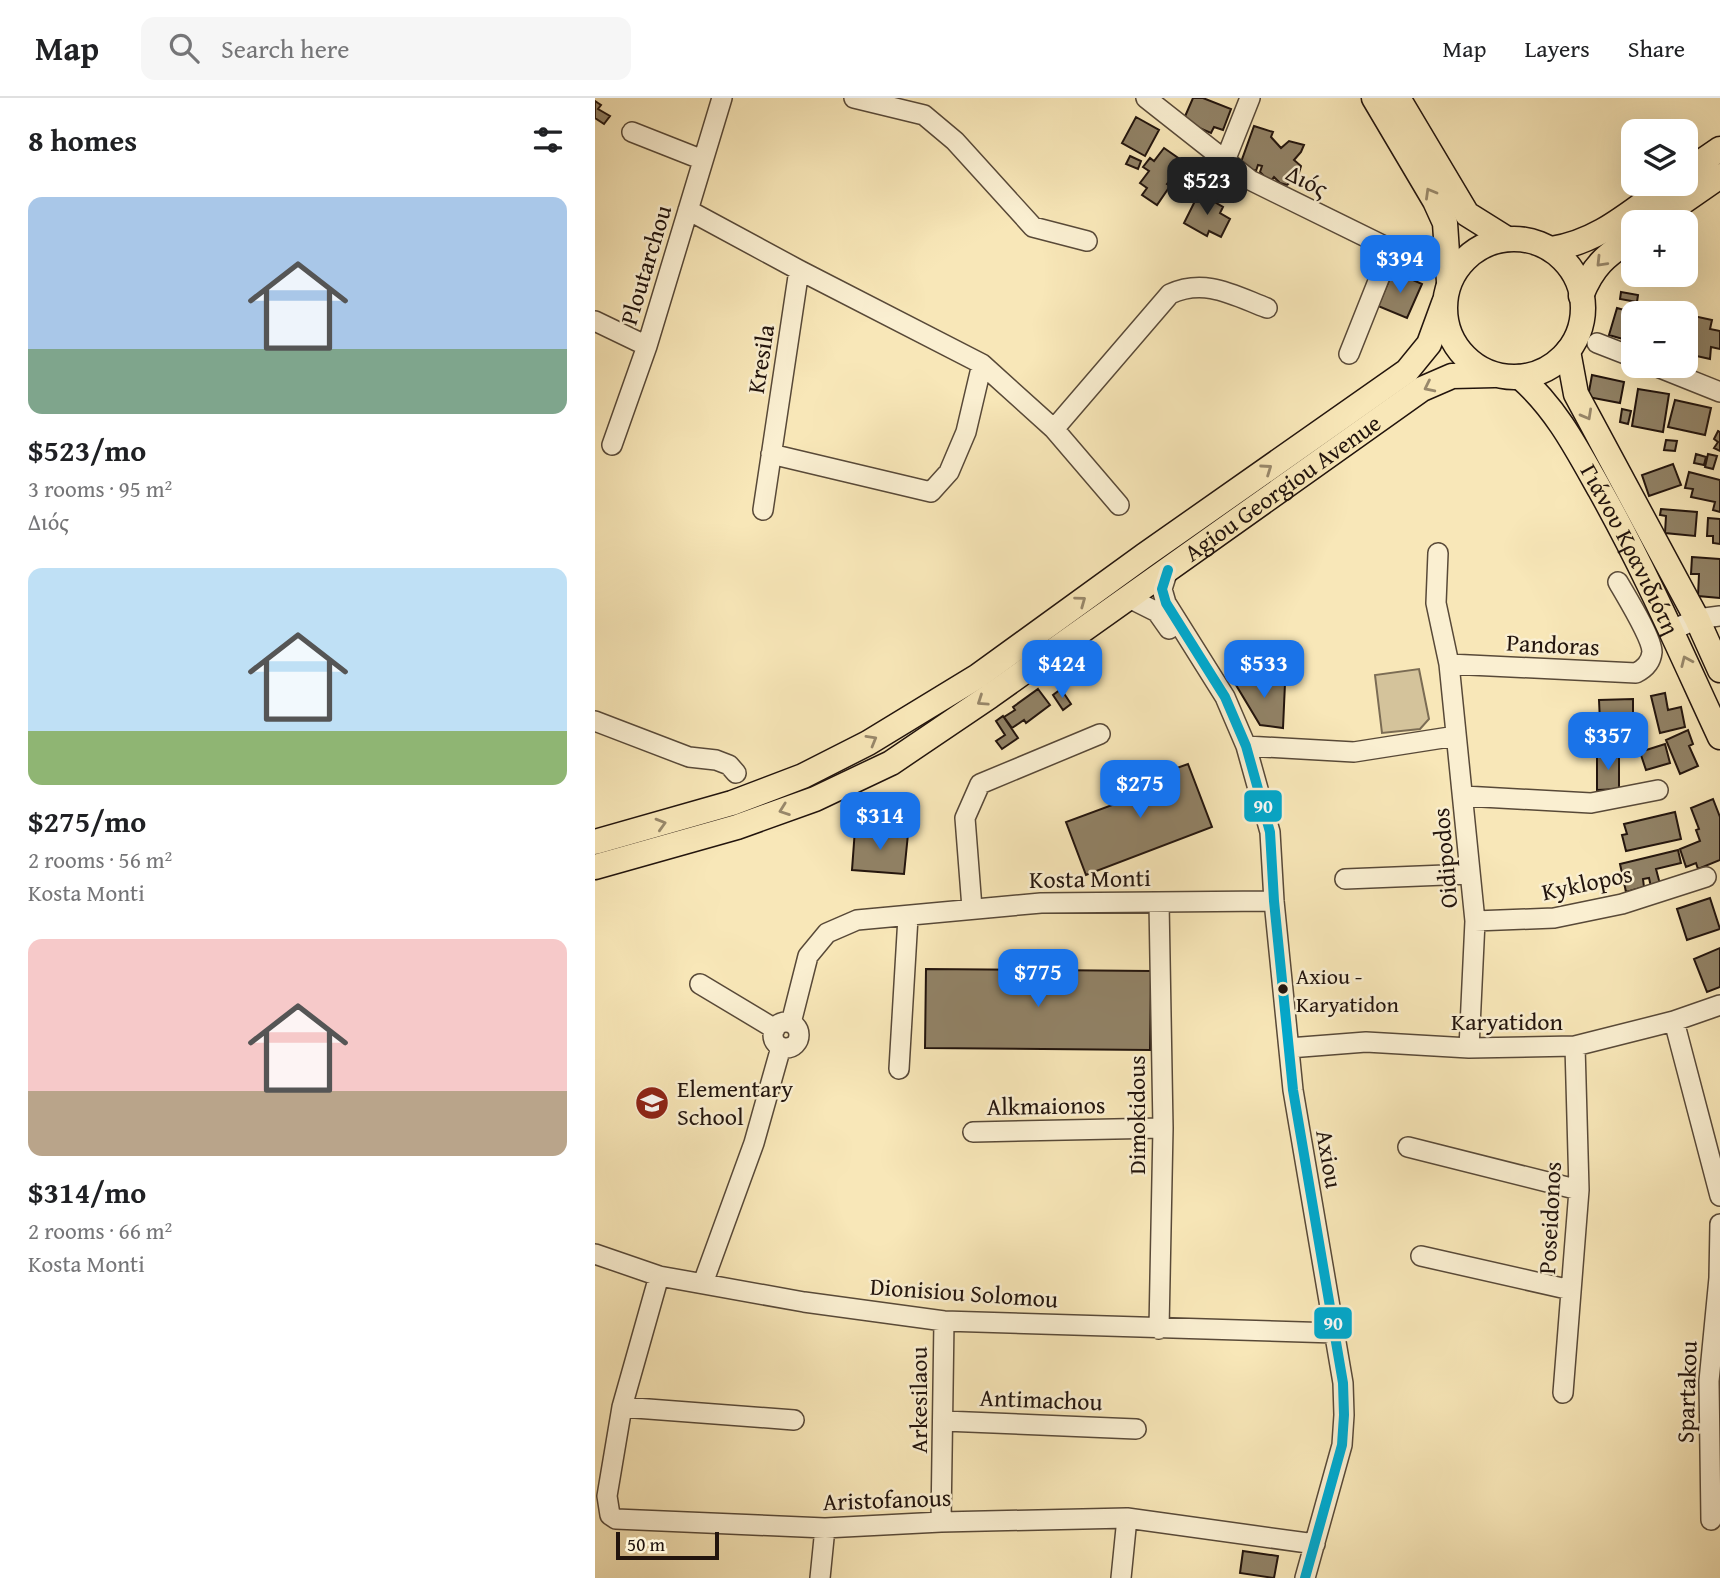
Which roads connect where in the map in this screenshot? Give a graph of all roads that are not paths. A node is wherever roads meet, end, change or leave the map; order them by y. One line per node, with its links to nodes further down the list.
1 (722, 98): 9 (street, Ploutarchou)
2 (854, 98): 17 (street)
3 (1146, 98): 10 (street, Διός)
4 (1250, 98): 10 (street)
5 (1374, 98): 23 (main road, one-way to 5)
6 (1398, 98): 16 (main road)
7 (632, 132): 9 (street)
8 (1720, 149): 11 (main road)
9 (703, 160): 14 (street, Ploutarchou)
10 (1225, 161): 20 (street, Διός)
11 (1698, 164)
12 (1720, 176): 15 (main road)
13 (1653, 196): 19 (main road)
14 (688, 210): 22 (street); 28 (street, Ploutarchou)
15 (1671, 210)
16 (1507, 239): 19 (main road); 23 (main road)
17 (1087, 241)
18 (1621, 246): 24 (main road, one-way to 24)
19 (1551, 249): 24 (main road)
20 (1390, 251): 21 (street, Διός); 31 (street)
21 (1423, 265)
22 (799, 270): 32 (street); 39 (street, Kresila)
23 (1447, 293): 33 (main road); 58 (main road, Agiou Georgiou Avenue, one-way to 23)
24 (1581, 296): 29 (main road)
25 (1267, 308): 37 (street)
26 (595, 321): 28 (street)
27 (1597, 343): 30 (street)
28 (647, 346): 38 (street, Ploutarchou)
29 (1568, 351): 34 (main road); 46 (main road, Γιάνου Κρανιδιότη, one-way to 46)
30 (1621, 352)
31 (1349, 354)
32 (982, 364): 37 (street); 39 (street)
33 (1494, 375): 34 (main road); 43 (main road, Agiou Georgiou Avenue, one-way to 43)
34 (1520, 377): 47 (main road, Γιάνου Κρανιδιότη)
35 (1685, 378): 36 (street)
36 (1720, 392)
37 (1054, 429): 40 (street)
38 (612, 445)
39 (771, 454): 41 (street, Kresila)
40 (1119, 505)
41 (762, 510)
42 (1438, 553): 48 (street, Oidipodos)
43 (1167, 570): 45 (main road, Agiou Georgiou Avenue); 54 (street, Axiou)
44 (1618, 582): 48 (street, Pandoras)
45 (1127, 597): 54 (street, Axiou); 59 (main road, Agiou Georgiou Avenue, one-way to 59)
46 (1708, 618): 47 (street); 49 (main road, Γιάνου Κρανιδιότη)
47 (1672, 630): 53 (main road, Γιάνου Κρανιδιότη, one-way to 47)
48 (1449, 664): 52 (street, Oidipodos)
49 (1720, 670)
50 (595, 722): 55 (street)
51 (1100, 734): 65 (street)
52 (1457, 736): 54 (street); 57 (street, Oidipodos)
53 (1720, 737)
54 (1247, 746): 63 (street, Axiou)
55 (736, 773)
56 (1658, 790): 57 (street)
57 (1464, 796): 60 (street, Oidipodos)
58 (595, 842)
59 (595, 867)
60 (1470, 874): 62 (street); 67 (street, Oidipodos)
61 (1706, 877): 67 (street, Kyklopos)
62 (1345, 879)
63 (1274, 901): 64 (street, Kosta Monti); 73 (street, Axiou)
64 (1159, 902): 65 (street, Kosta Monti); 76 (street, Dimokidous)
65 (972, 908): 66 (street, Kosta Monti)
66 (908, 917): 71 (street, Kosta Monti); 75 (street)
67 (1475, 921): 74 (street, Oidipodos)
68 (700, 984): 71 (street)
69 (1720, 1005): 70 (street, Karyatidon)
70 (1674, 1021): 72 (street, Karyatidon); 80 (street)
71 (782, 1033): 86 (street)
72 (1575, 1046): 74 (street, Karyatidon); 79 (street, Poseidonos)
73 (1289, 1048): 74 (street, Karyatidon); 90 (street, Axiou)
74 (1469, 1048)
75 (899, 1069)
76 (1163, 1128): 77 (street, Alkmaionos); 89 (street, Dimokidous)
77 (972, 1132)
78 (1408, 1147): 79 (street)
79 (1579, 1190): 87 (street, Poseidonos)
80 (1720, 1196)
81 (1720, 1224): 85 (street, Spartakou)
82 (595, 1254): 84 (street, Dionisiou Solomou)
83 (1421, 1256): 87 (street)
84 (659, 1276): 86 (street, Dionisiou Solomou); 92 (street)
85 (1719, 1278): 97 (street, Spartakou)
86 (703, 1283): 88 (street, Dionisiou Solomou)
87 (1571, 1290): 91 (street, Poseidonos)
88 (944, 1321): 89 (street, Dionisiou Solomou); 94 (street, Arkesilaou)
89 (1159, 1329): 90 (street, Dionisiou Solomou)
90 (1335, 1333): 100 (street, Axiou)
91 (1563, 1393)
92 (622, 1407): 93 (street); 99 (street, Aristofanous)
93 (794, 1420)
94 (944, 1421): 95 (street, Antimachou); 98 (street, Arkesilaou)
95 (1136, 1429)
96 (1127, 1518): 98 (street, Aristofanous); 100 (street, Aristofanous); 102 (street)
97 (1711, 1520)
98 (941, 1522): 99 (street, Aristofanous)
99 (825, 1528): 101 (street)
100 (1315, 1544): 103 (street, Axiou)
101 (820, 1578)
102 (1121, 1578)
103 (1305, 1578)

